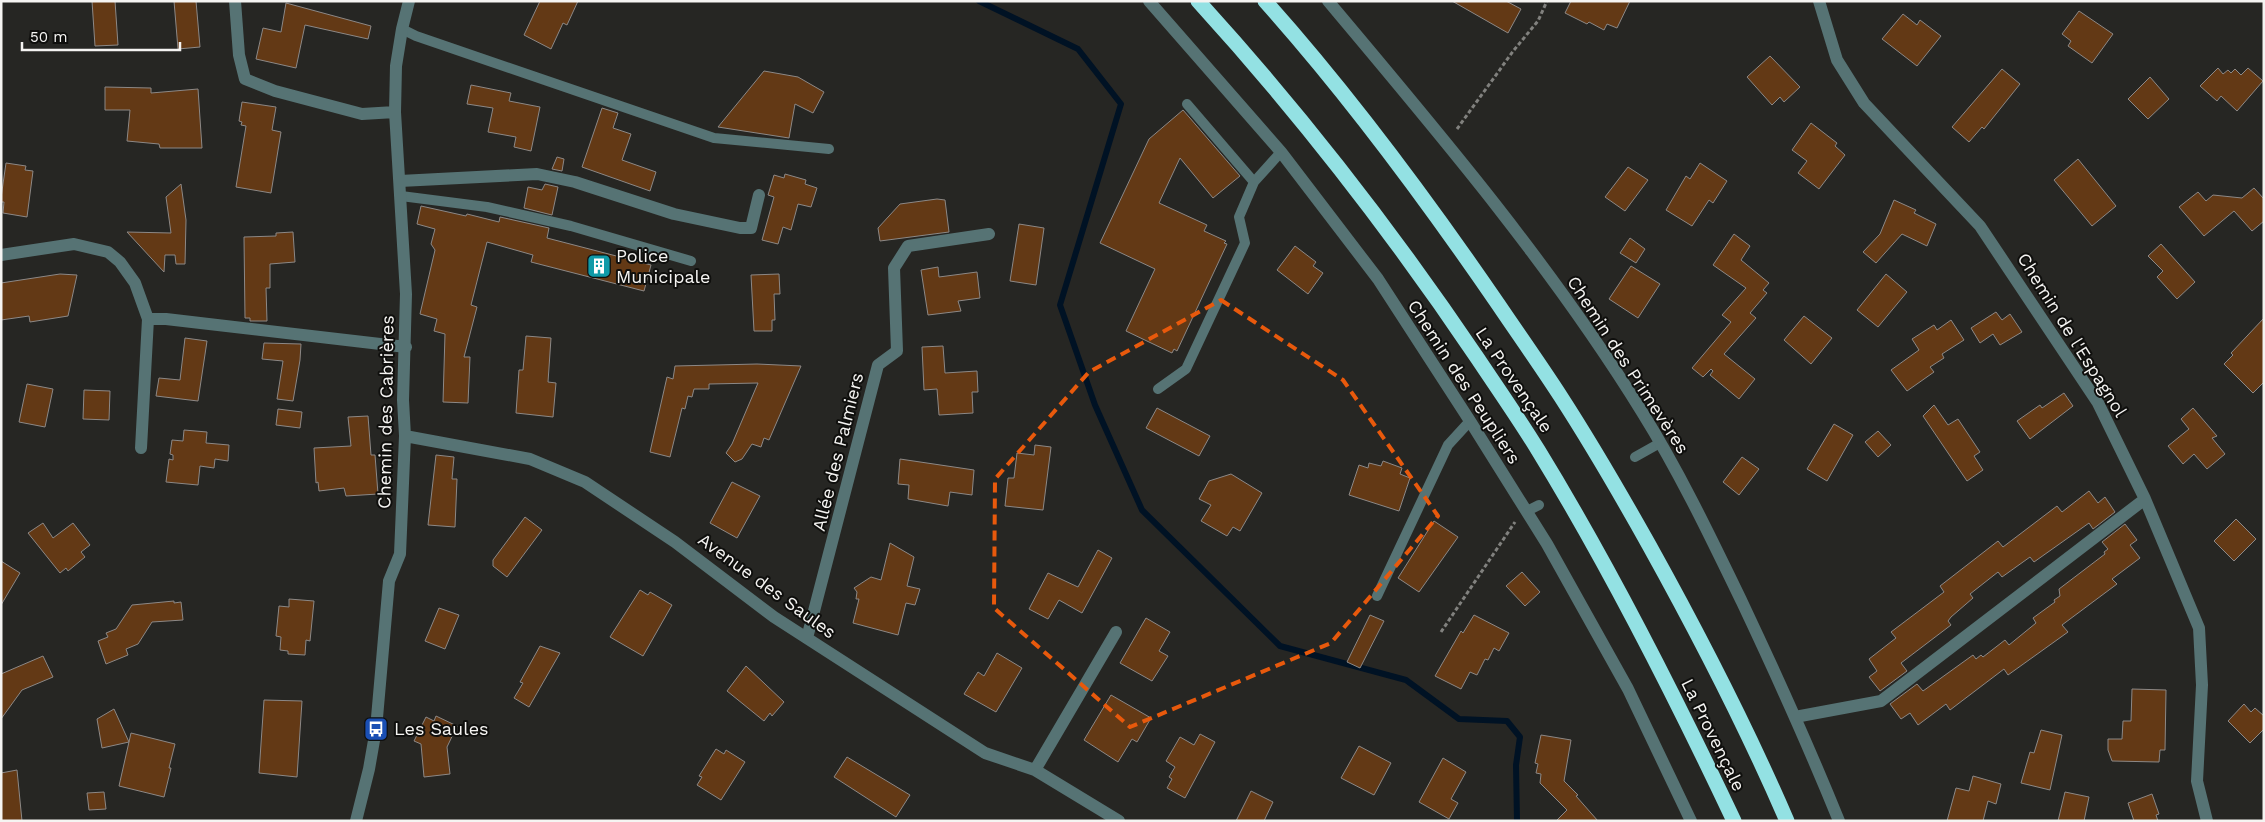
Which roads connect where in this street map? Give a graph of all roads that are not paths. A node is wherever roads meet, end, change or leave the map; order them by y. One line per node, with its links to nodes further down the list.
1 (235, 1): 10 (street)
2 (409, 1): 8 (street, Chemin des Cabrières)
3 (1149, 1): 12 (street, Chemin des Peupliers)
4 (1198, 1): 39 (highway, La Provençale)
5 (1265, 1): 40 (highway, La Provençale)
6 (1328, 1): 25 (street, Chemin des Primevères)
7 (1819, 1): 28 (street, Chemin de l'Espagnol)
8 (402, 28): 10 (street, Chemin des Cabrières); 11 (lane)
9 (1187, 104): 14 (lane)
10 (395, 112): 13 (street, Chemin des Cabrières)
11 (829, 149)
12 (1281, 152): 14 (lane); 23 (street, Chemin des Peupliers)
13 (400, 181): 15 (street); 16 (street, Chemin des Cabrières)
14 (1254, 182): 22 (lane)
15 (759, 195)
16 (401, 196): 19 (lane); 21 (street, Chemin des Cabrières)
17 (989, 234): 33 (street, Allée des Palmiers)
18 (1, 256): 20 (street)
19 (691, 261)
20 (148, 319): 21 (street); 26 (street)
21 (406, 347): 24 (street, Chemin des Cabrières)
22 (1158, 390)
23 (1470, 421): 30 (street, Chemin des Peupliers); 31 (lane)
24 (405, 436): 33 (street, Avenue des Saules); 36 (street, Chemin des Cabrières)
25 (1660, 443): 27 (lane); 34 (street, Chemin des Primevères)
26 (141, 448)
27 (1634, 456)
28 (2145, 499): 34 (street); 42 (street, Chemin de l'Espagnol)
29 (1539, 505): 30 (lane)
30 (1526, 511): 38 (street, Chemin des Peupliers)
31 (1377, 596)
32 (1116, 632): 35 (street)
33 (807, 638): 35 (street, Avenue des Saules)
34 (1795, 717): 41 (street, Chemin des Primevères)
35 (1035, 770): 37 (street, Avenue des Saules)
36 (356, 821)
37 (1120, 821)
38 (1691, 821)
39 (1734, 821)
40 (1787, 821)
41 (1839, 821)
42 (2207, 821)

